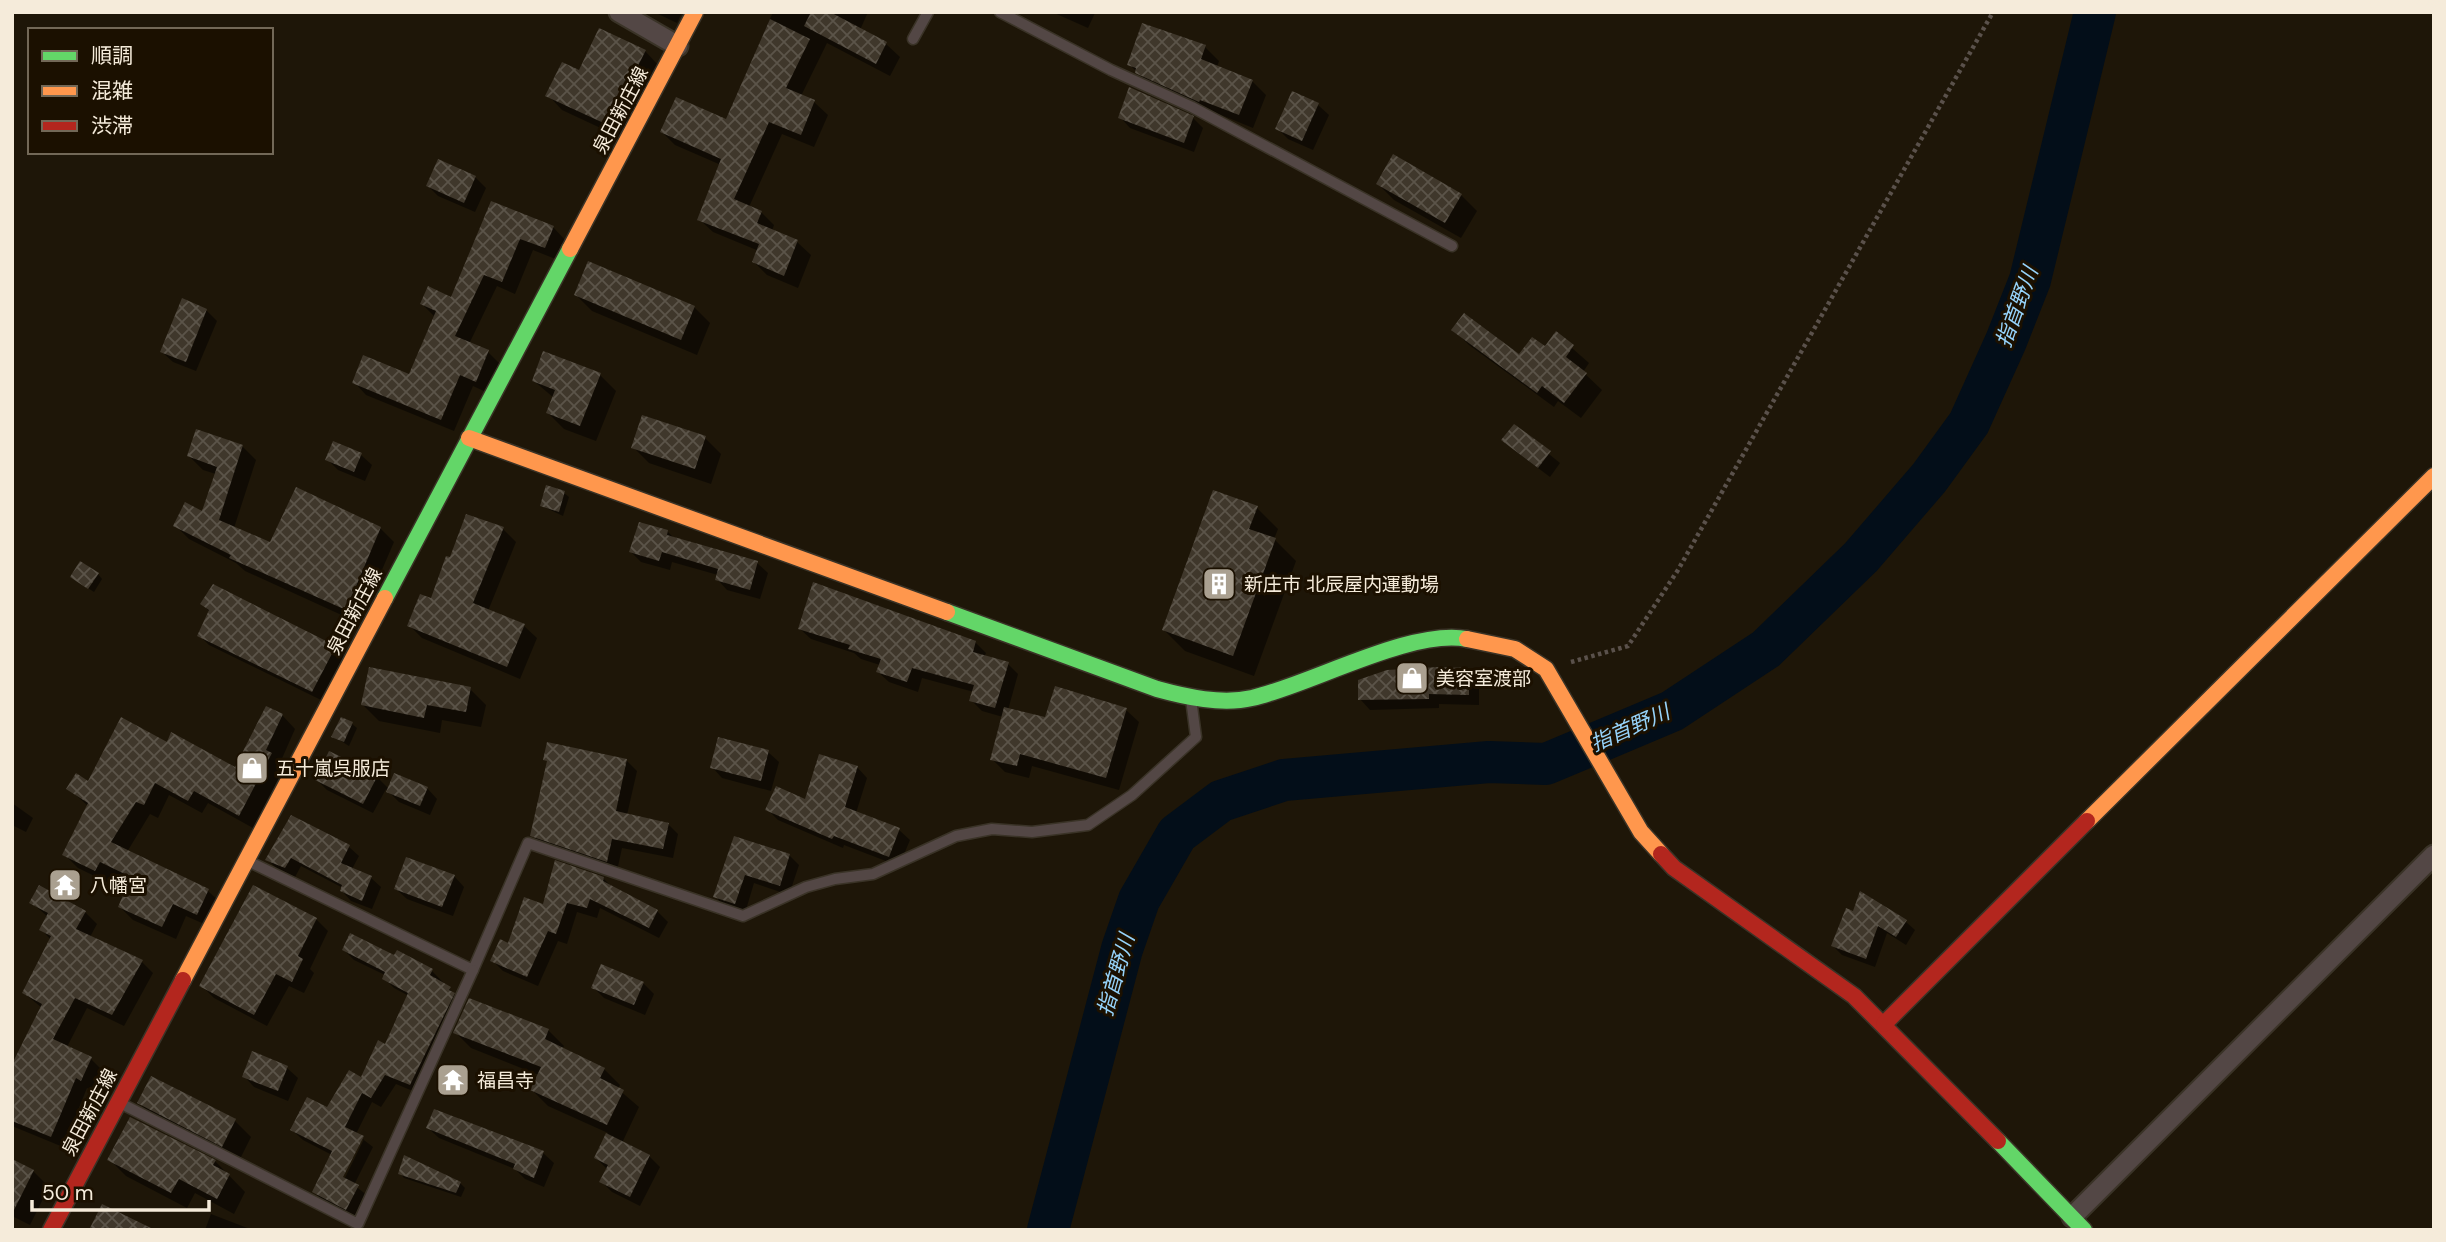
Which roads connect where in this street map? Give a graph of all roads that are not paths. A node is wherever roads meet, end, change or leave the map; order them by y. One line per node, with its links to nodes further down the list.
1 (619, 12): 6 (street)
2 (695, 12): 6 (street, 泉田新庄線)
3 (928, 12): 5 (lane)
4 (1000, 12): 7 (lane)
5 (913, 39)
6 (678, 46): 8 (street, 泉田新庄線)
7 (1452, 246)
8 (469, 438): 10 (street); 12 (street, 泉田新庄線)
9 (2434, 475): 14 (street)
10 (1191, 698): 13 (lane); 14 (street)
11 (2434, 855): 16 (street)
12 (246, 860): 13 (lane); 15 (street, 泉田新庄線)
13 (473, 970): 15 (lane)
14 (1884, 1024): 16 (street)
15 (118, 1102): 17 (street, 泉田新庄線)
16 (2074, 1223)
17 (51, 1230)

